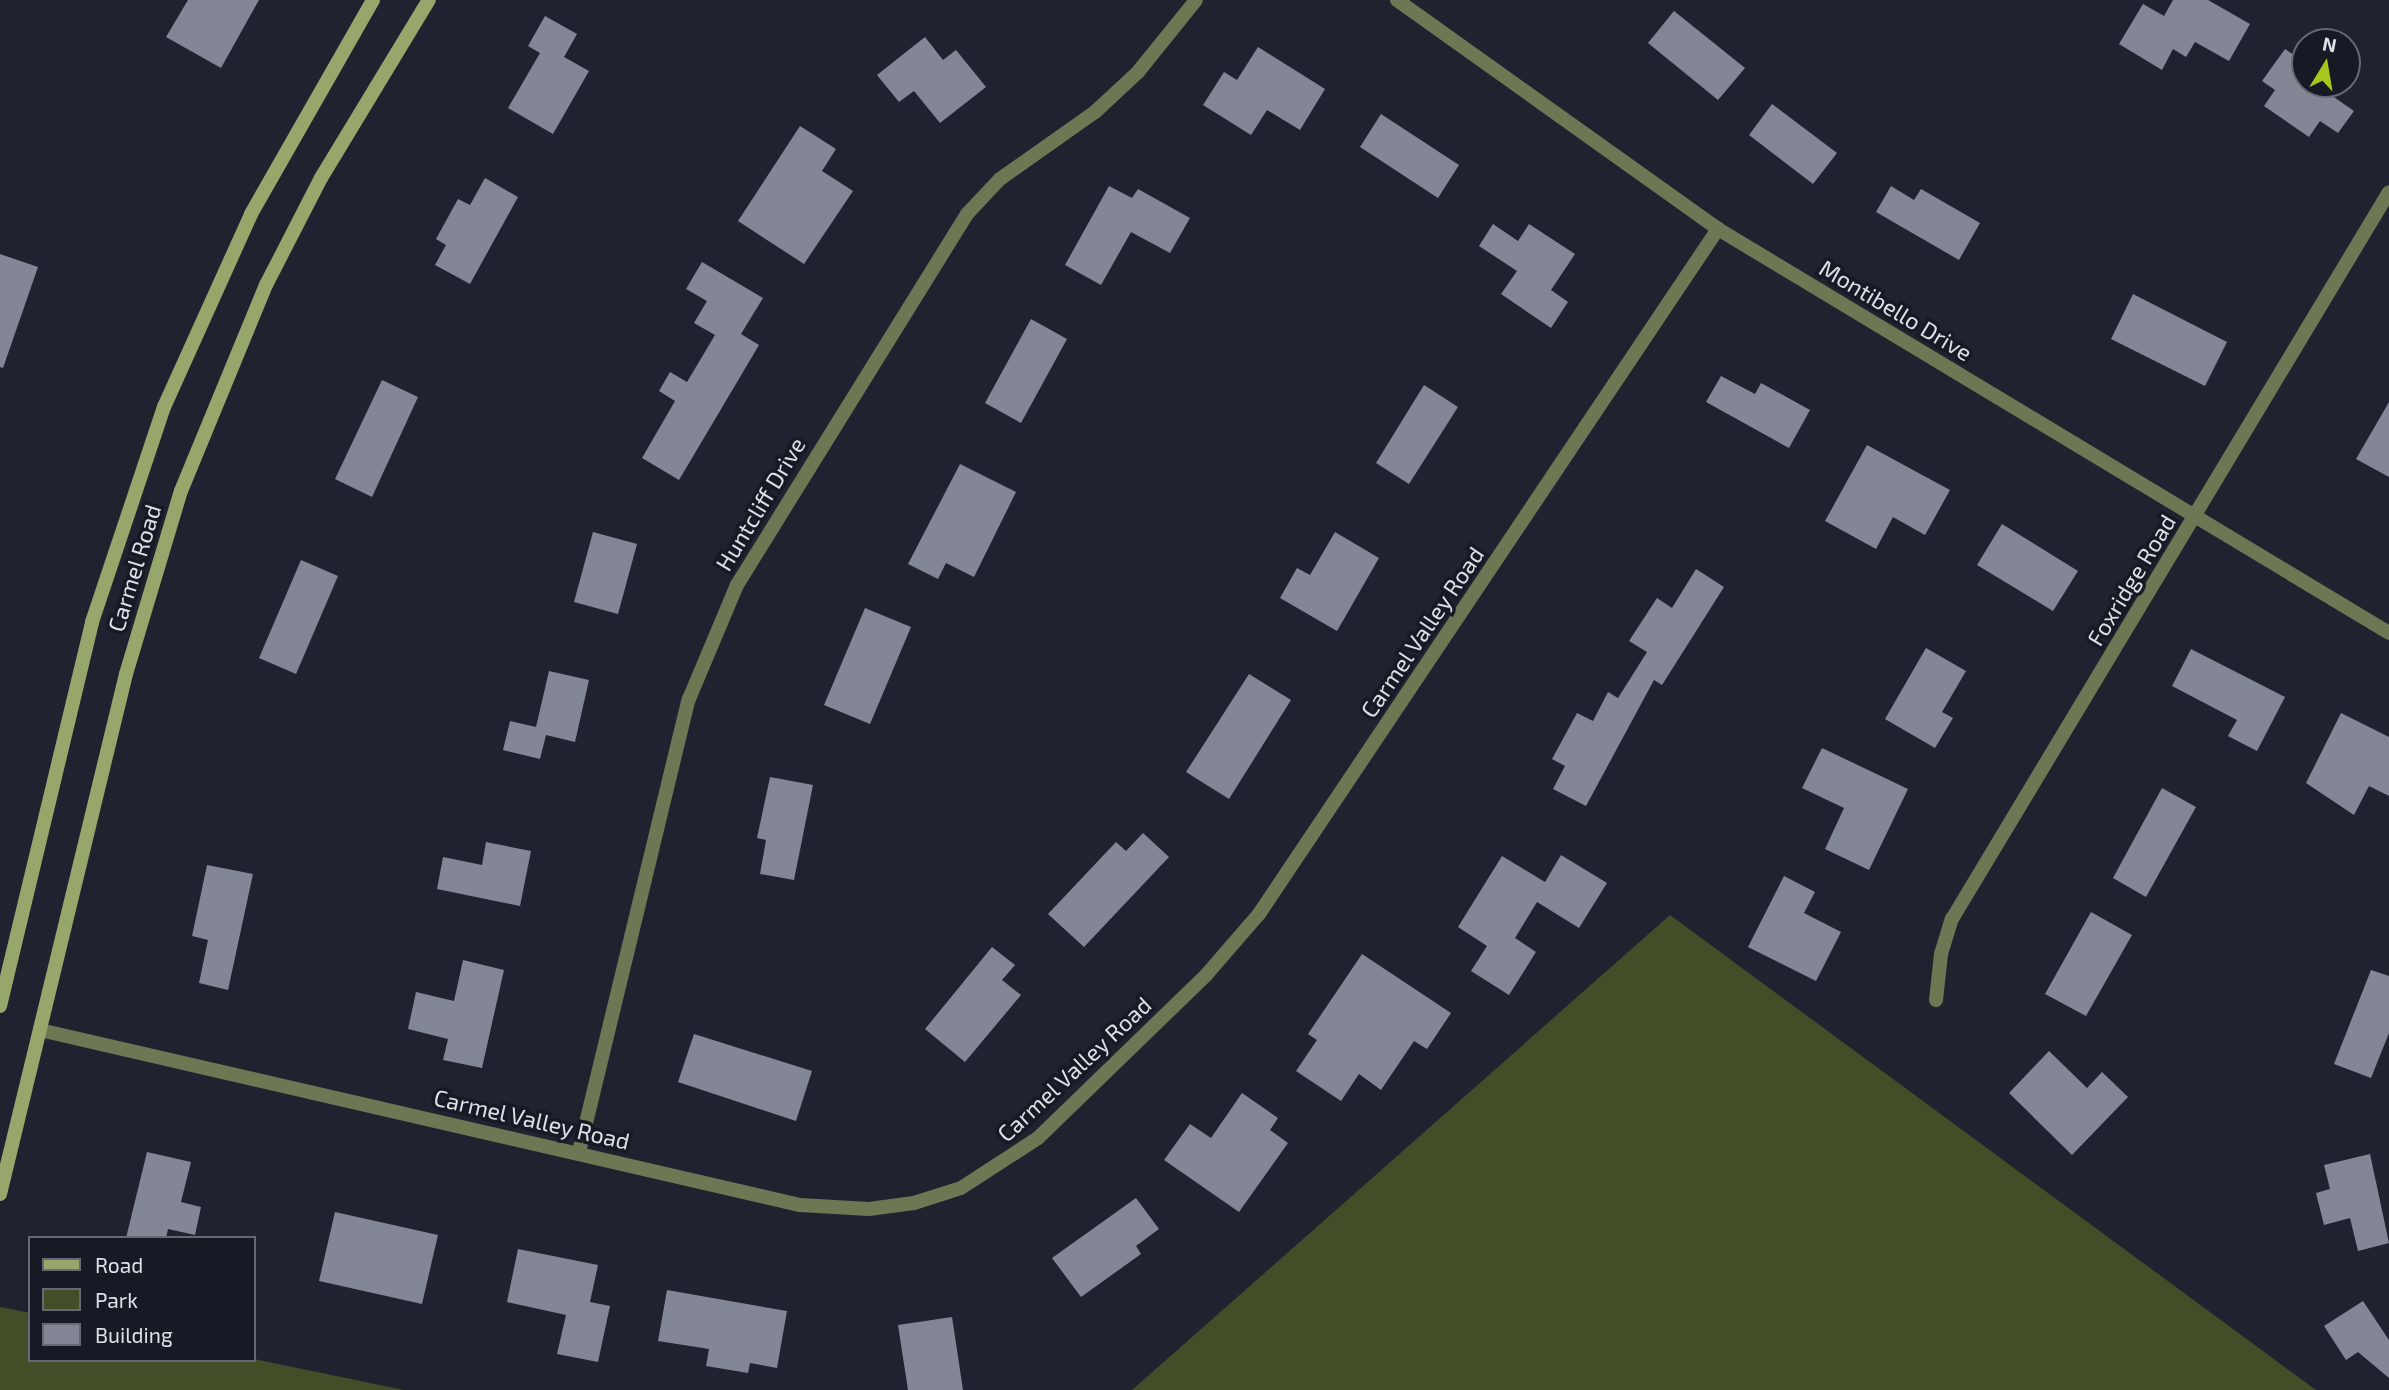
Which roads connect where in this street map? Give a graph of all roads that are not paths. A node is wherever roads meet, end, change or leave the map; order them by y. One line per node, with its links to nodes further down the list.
1 (373, 0): 10 (main road, Carmel Road)
2 (429, 0): 11 (main road, Carmel Road)
3 (1196, 0): 12 (street, Huntcliff Drive)
4 (1397, 0): 6 (street, Montibello Drive)
5 (2389, 192): 7 (street, Foxridge Road)
6 (1718, 229): 7 (street, Montibello Drive); 12 (street, Carmel Valley Road)
7 (2196, 516): 8 (street, Montibello Drive); 9 (street, Foxridge Road)
8 (2389, 633)
9 (1936, 1000)
10 (0, 1006)
11 (40, 1030): 12 (street, Carmel Valley Road); 13 (main road, Carmel Road)
12 (579, 1153)
13 (0, 1194)

